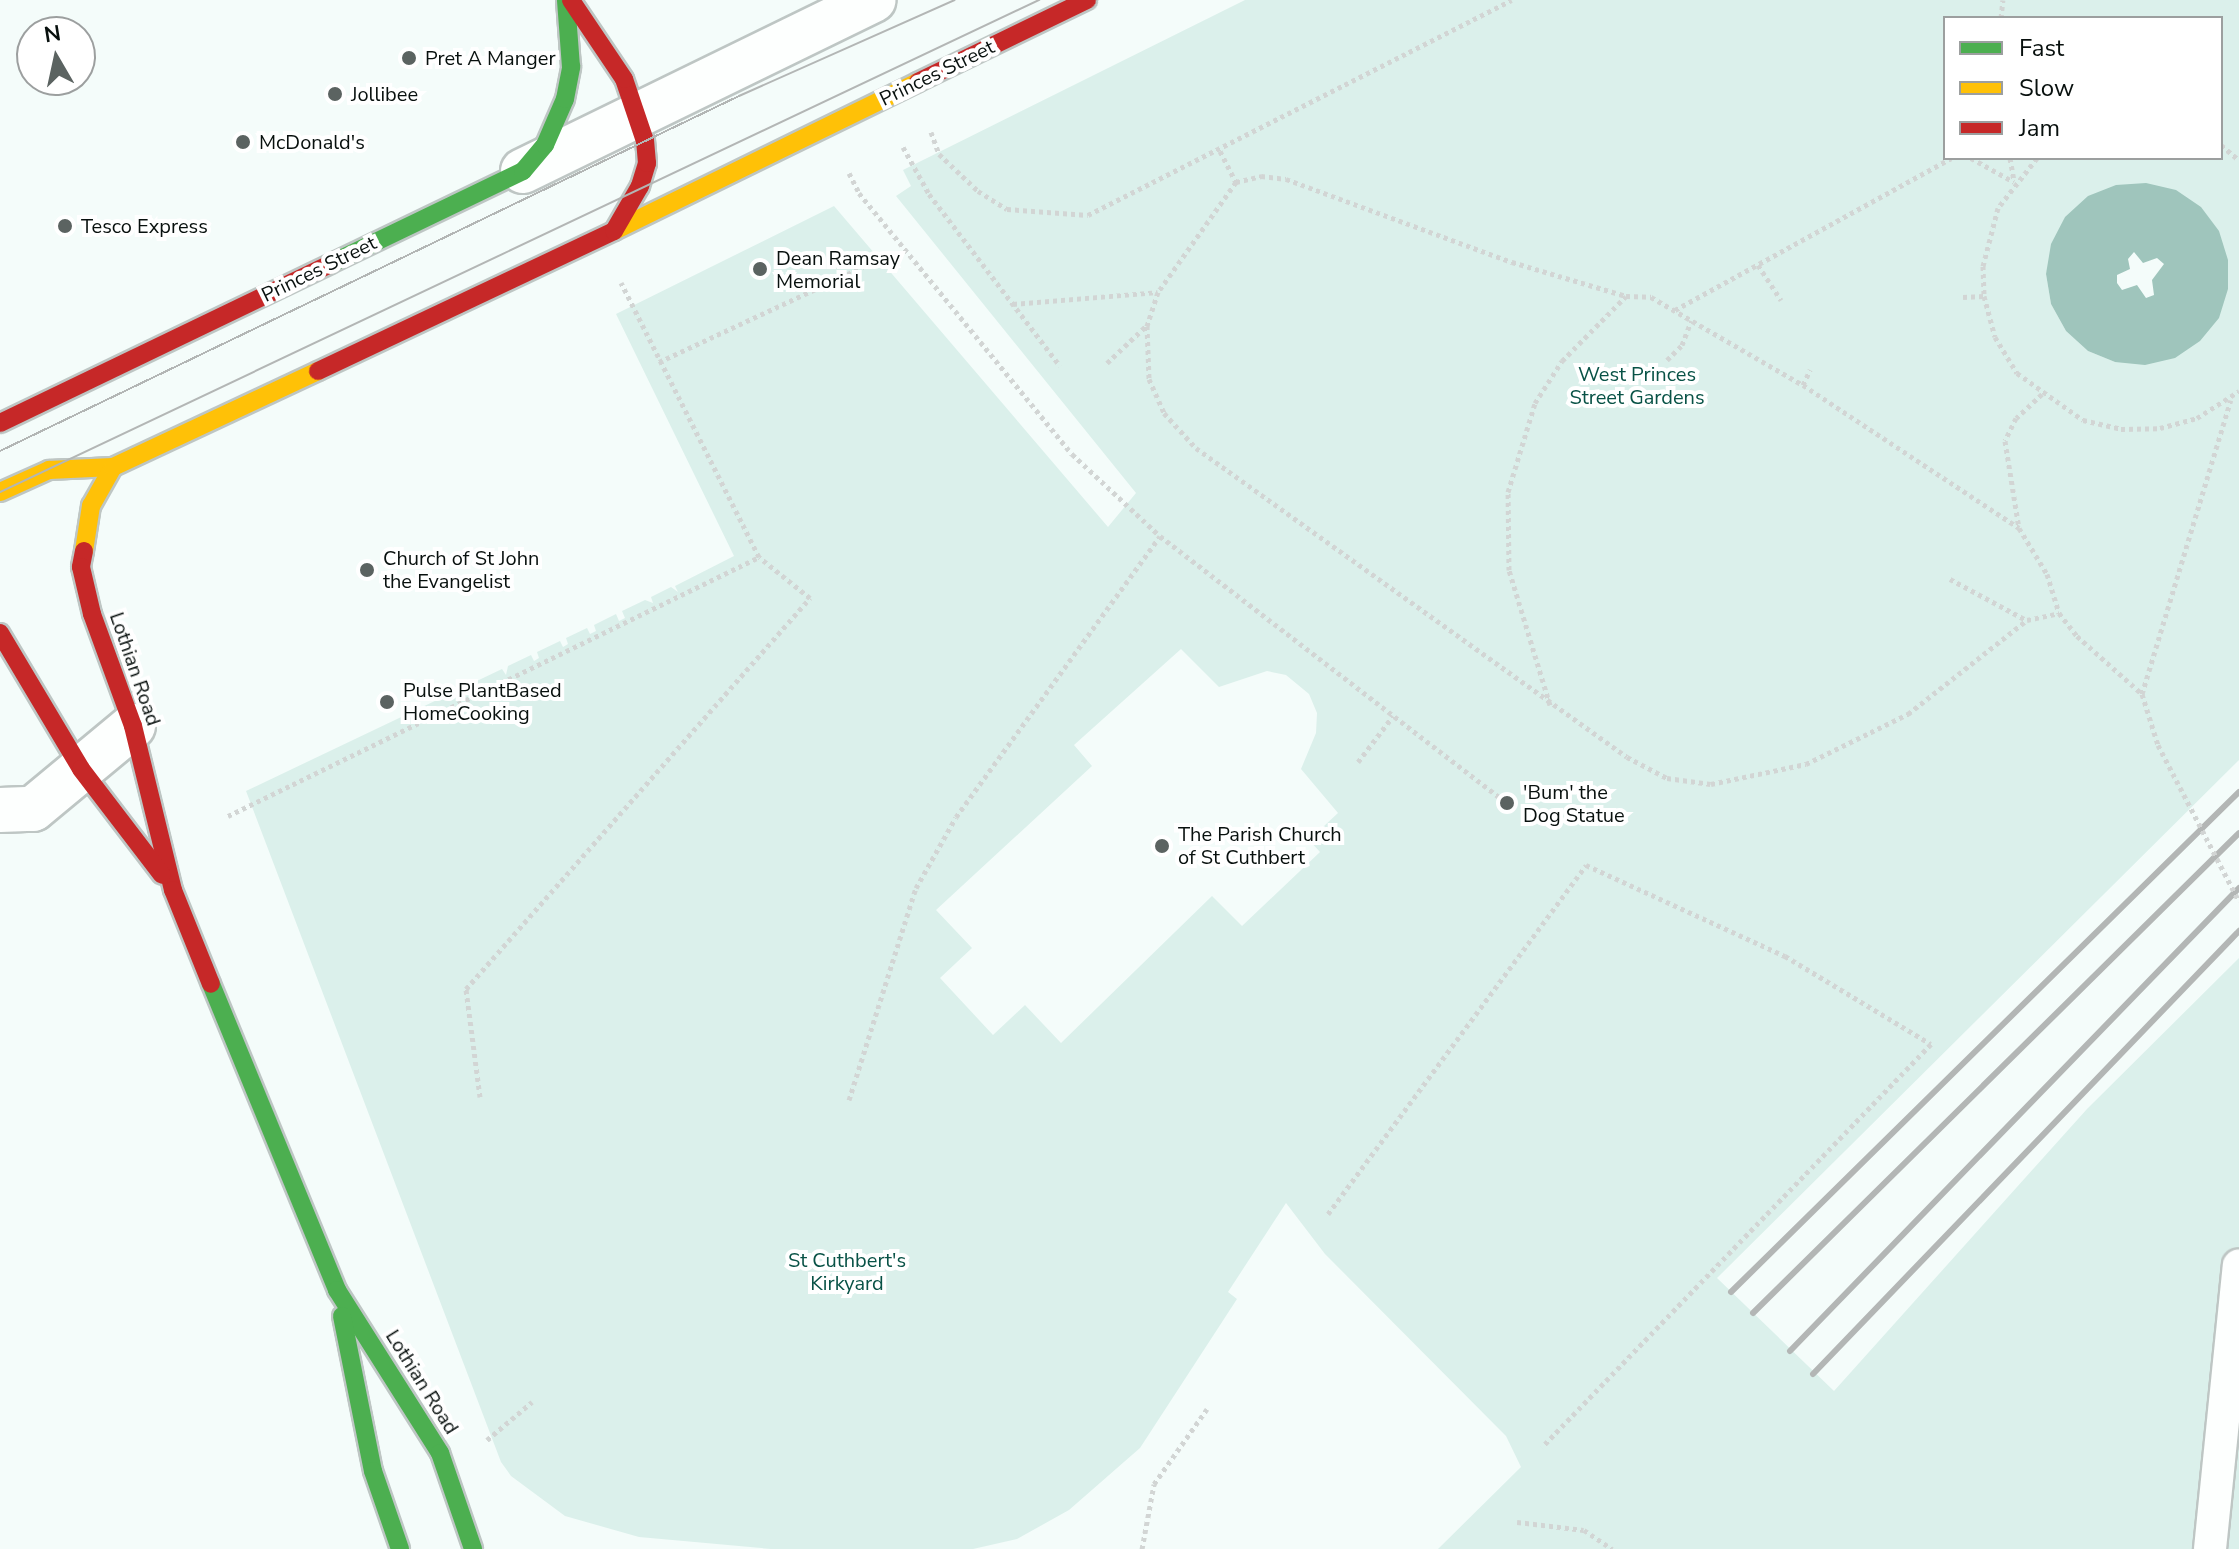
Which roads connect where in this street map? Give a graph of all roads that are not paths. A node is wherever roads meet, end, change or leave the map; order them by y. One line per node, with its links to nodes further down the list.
1 (568, 0): 4 (main road); 5 (main road)
2 (874, 0): 4 (street, Princes Street)
3 (1087, 0): 6 (main road, Princes Street)
4 (639, 116): 5 (street, Princes Street); 6 (main road)
5 (523, 171): 7 (main road, Princes Street)
6 (614, 231): 8 (main road, Princes Street)
7 (0, 423)
8 (113, 467): 9 (main road, Princes Street); 11 (main road, Lothian Road)
9 (0, 492)
10 (0, 633): 12 (main road, Lothian Road)
11 (133, 726): 12 (street); 14 (main road, Lothian Road)
12 (81, 769): 13 (street); 14 (main road, Lothian Road)
13 (0, 810)
14 (173, 890): 16 (main road, Lothian Road)
15 (2239, 1265): 19 (lane)
16 (337, 1290): 17 (main road, Lothian Road); 18 (main road, Lothian Road)
17 (479, 1546)
18 (400, 1549)
19 (2210, 1549)

